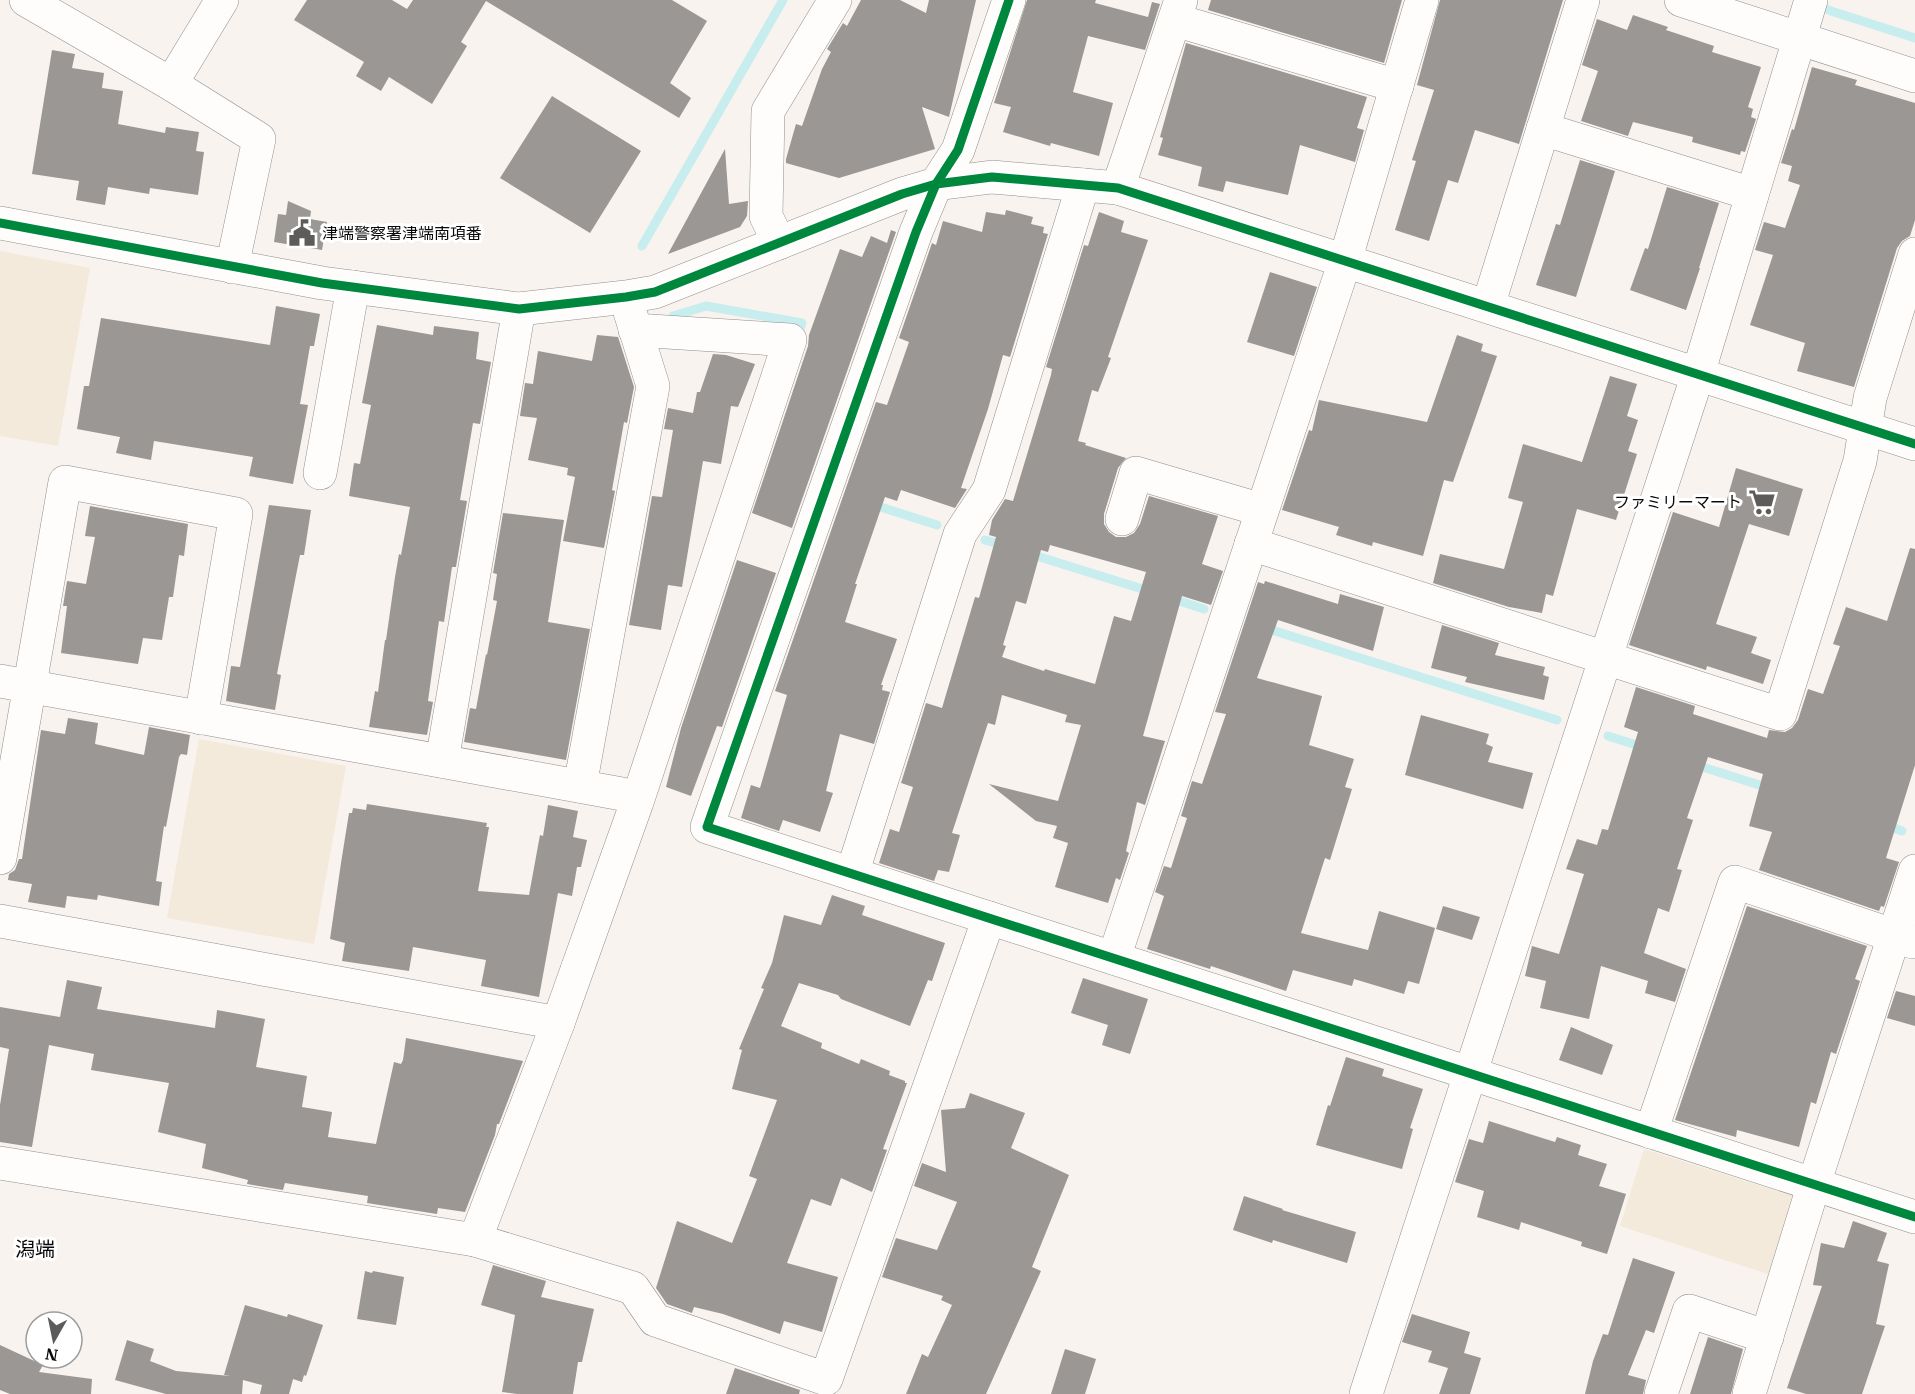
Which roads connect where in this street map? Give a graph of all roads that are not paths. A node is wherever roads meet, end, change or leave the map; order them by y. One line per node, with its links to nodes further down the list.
1 (26, 0): 11 (street)
2 (222, 0): 11 (street)
3 (835, 0): 19 (street)
4 (1009, 0): 14 (street)
5 (1422, 0): 12 (street)
6 (1583, 0): 13 (street)
7 (1681, 0): 9 (street)
8 (1178, 10): 12 (street); 16 (street)
9 (1803, 22): 10 (street); 17 (street)
10 (1915, 76)
11 (171, 84): 22 (street)
12 (1397, 86): 21 (street)
13 (1543, 129): 17 (street); 25 (street)
14 (936, 184): 15 (street); 19 (street); 43 (street)
15 (1083, 185): 16 (street); 43 (street)
16 (1118, 188): 21 (street)
17 (1752, 194): 28 (street)
18 (0, 223): 22 (street)
19 (779, 243): 24 (street)
20 (1915, 254): 29 (street)
21 (1345, 261): 25 (street); 32 (street)
22 (232, 267): 23 (street)
23 (353, 287): 26 (street); 31 (street)
24 (626, 297): 26 (street); 27 (street)
25 (1488, 306): 28 (street)
26 (519, 309): 38 (street)
27 (635, 330): 39 (street); 48 (street)
28 (1698, 374): 29 (street); 35 (street)
29 (1866, 428): 30 (street); 35 (street)
30 (1915, 444)
31 (320, 473)
32 (1262, 510): 33 (street); 34 (street)
33 (1122, 519)
34 (1251, 544): 35 (street); 47 (street)
35 (1605, 658): 49 (street)
36 (14, 684): 37 (street); 37 (street); 41 (street)
37 (201, 718): 38 (street)
38 (442, 761): 39 (street)
39 (580, 786): 40 (street)
40 (622, 794)
41 (0, 858)
42 (1915, 871): 46 (street)
43 (852, 874): 44 (street)
44 (989, 918): 47 (street); 54 (street)
45 (0, 921): 48 (street)
46 (1904, 939): 50 (street); 52 (street)
47 (1114, 958): 49 (street)
48 (558, 1023): 54 (street)
49 (1471, 1073): 50 (street); 56 (street)
50 (1651, 1131): 52 (street)
51 (0, 1163): 54 (street)
52 (1814, 1184): 53 (street); 55 (street)
53 (1915, 1217)
54 (476, 1240)
55 (1767, 1337): 57 (street); 58 (street)
56 (1366, 1394)
57 (1661, 1394)
58 (1749, 1394)

